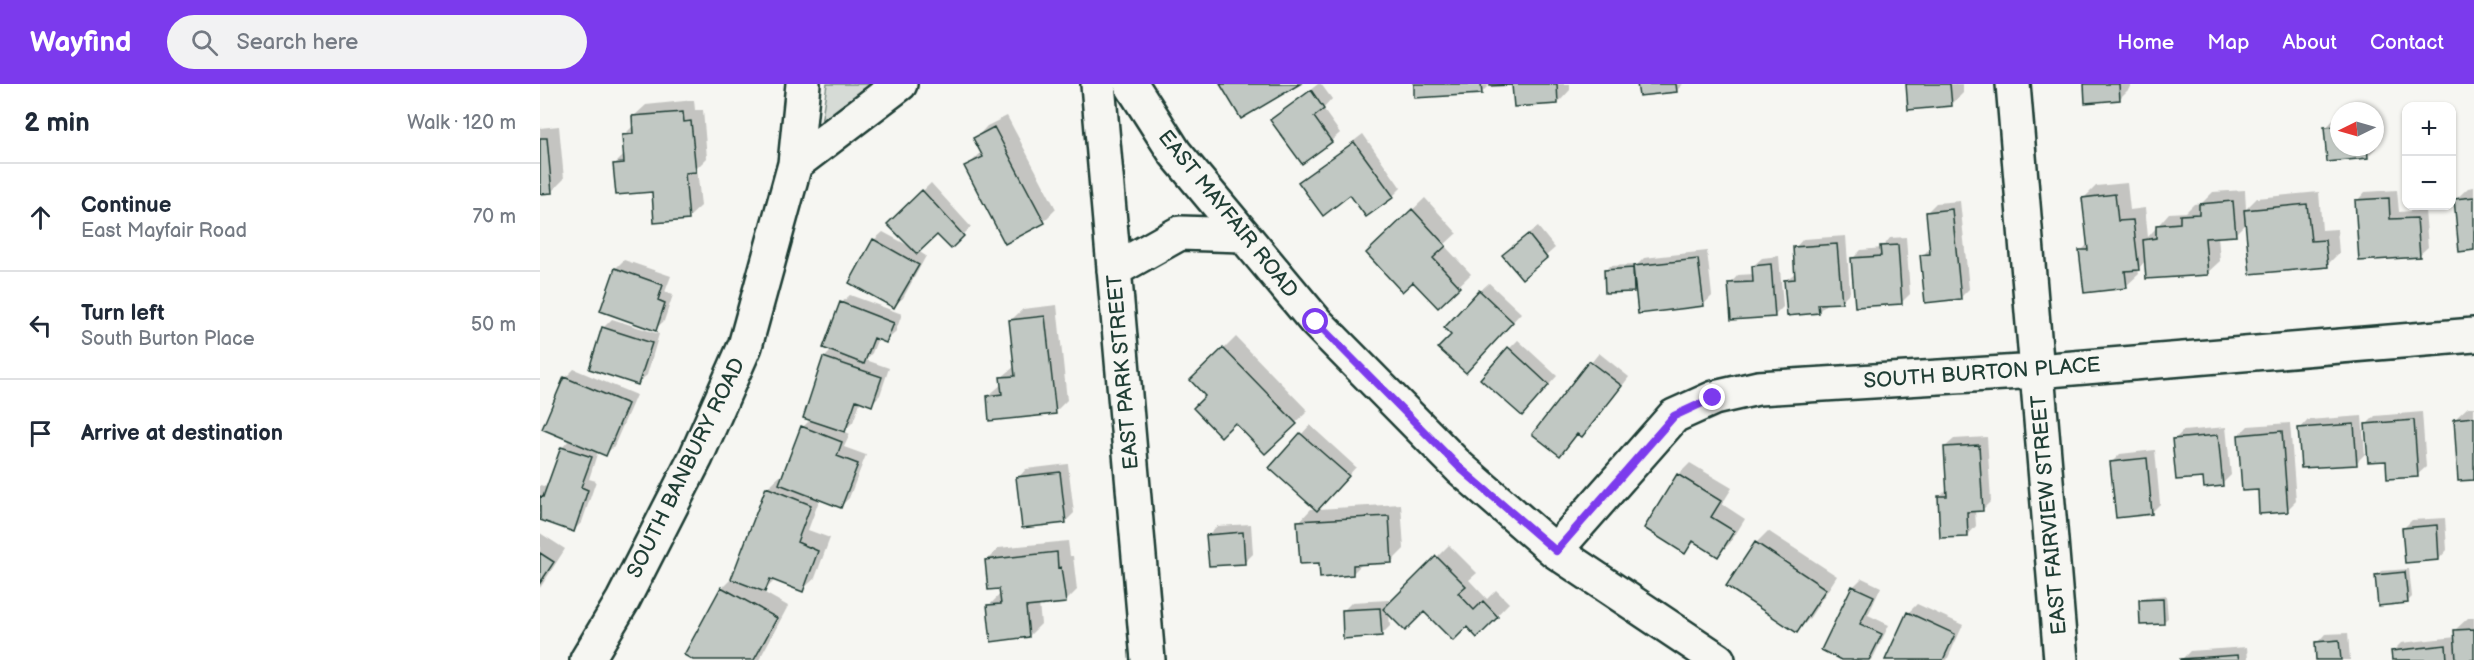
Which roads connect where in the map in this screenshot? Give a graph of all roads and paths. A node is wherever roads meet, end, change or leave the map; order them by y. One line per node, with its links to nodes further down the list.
1 (803, 84): 6 (street, SOUTH BANBURY ROAD)
2 (900, 84): 6 (street)
3 (1098, 84): 8 (street, EAST PARK STREET)
4 (1131, 84): 7 (street, EAST MAYFAIR ROAD)
5 (2013, 84): 10 (street, EAST FAIRVIEW STREET)
6 (795, 165): 12 (street, SOUTH BANBURY ROAD)
7 (1243, 235): 8 (street); 11 (street, EAST MAYFAIR ROAD)
8 (1114, 270): 13 (street, EAST PARK STREET)
9 (2474, 335): 10 (street, SOUTH BURTON PLACE)
10 (2037, 371): 11 (street, SOUTH BURTON PLACE); 15 (street, EAST FAIRVIEW STREET)
11 (1556, 551): 14 (street, EAST MAYFAIR ROAD)
12 (586, 660)
13 (1148, 660)
14 (1718, 660)
15 (2061, 660)

